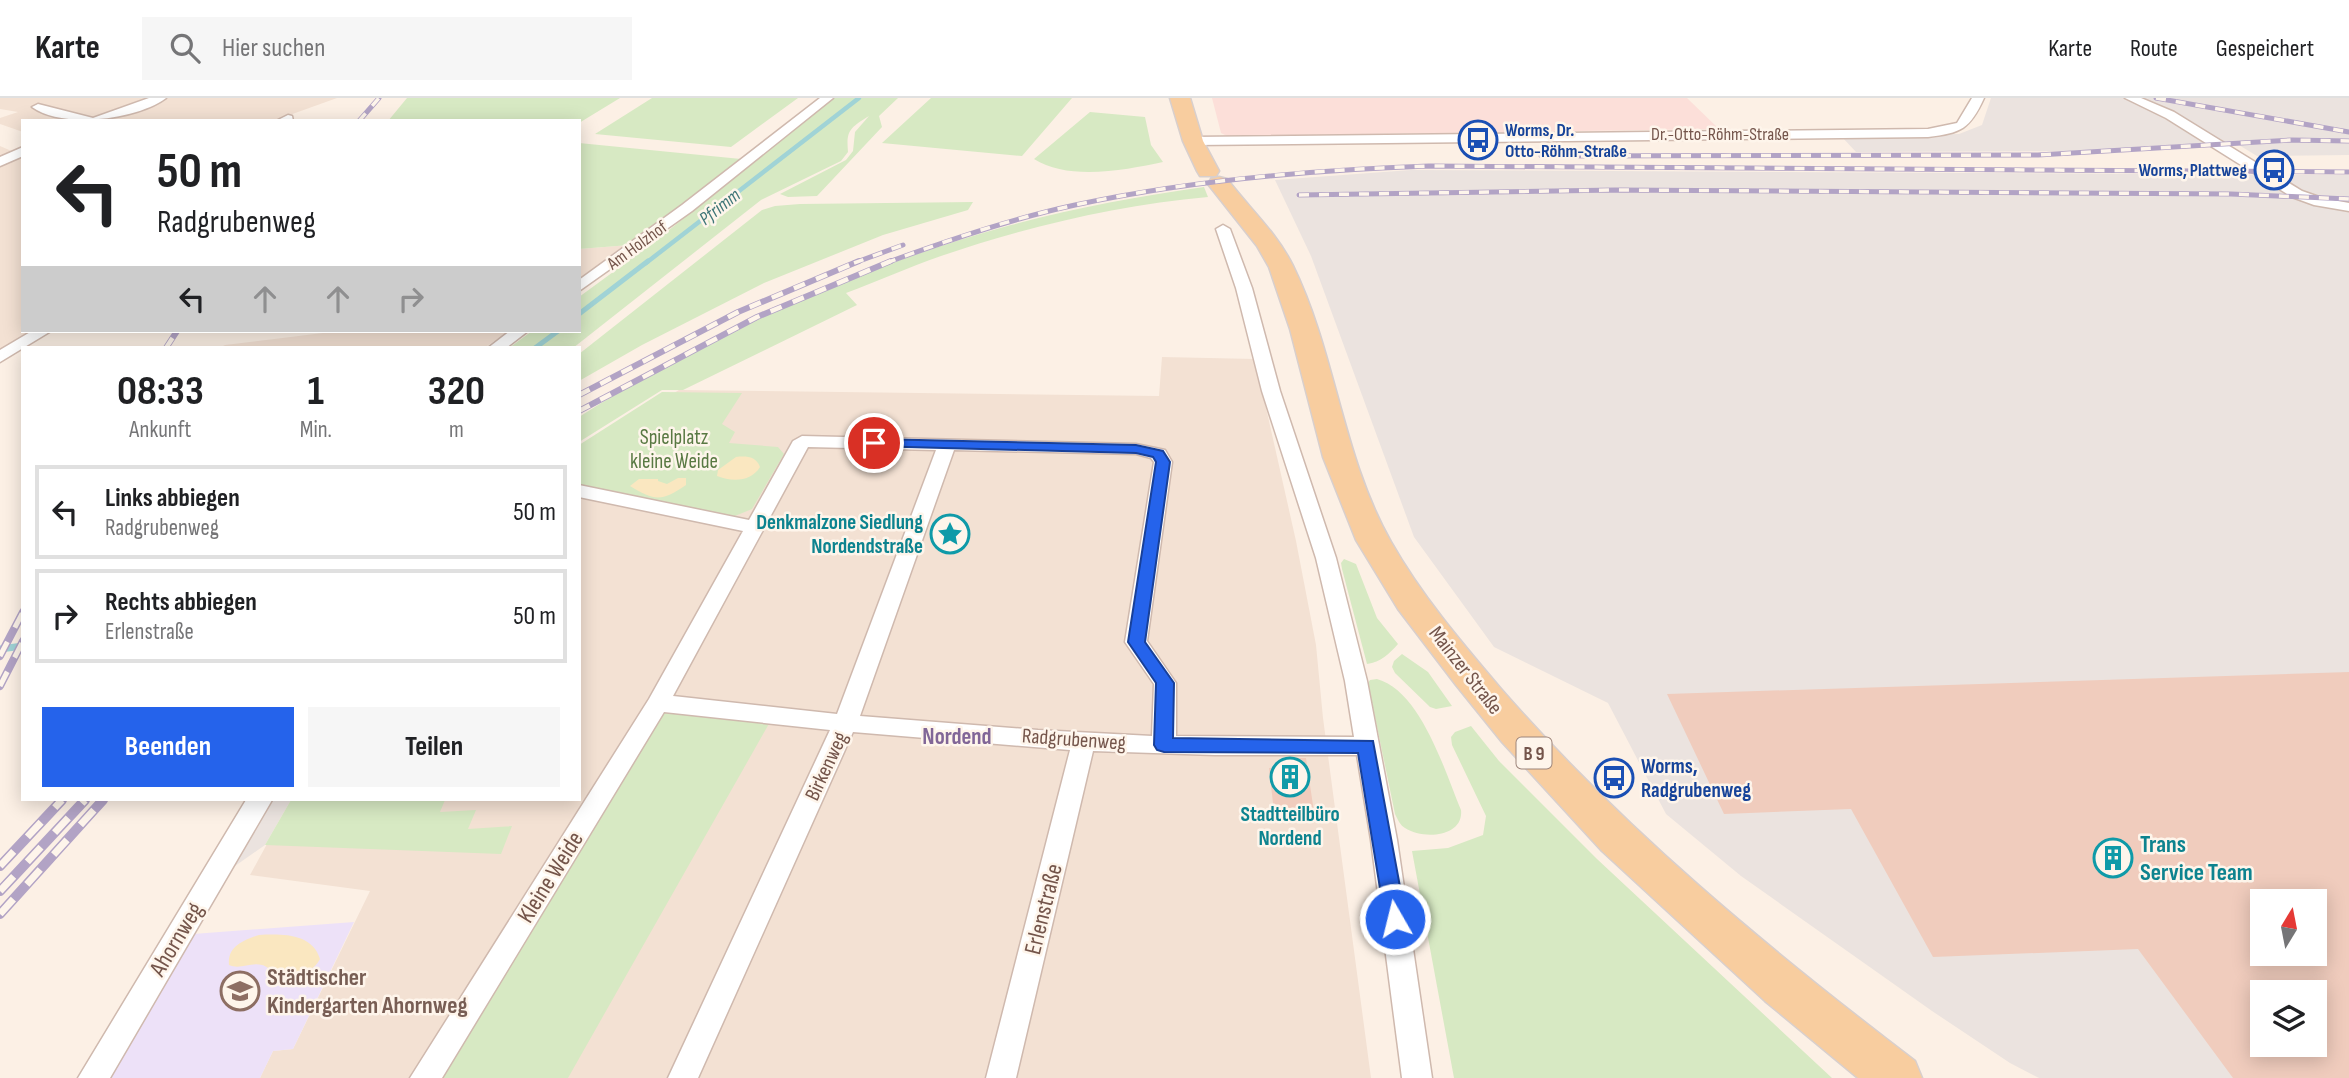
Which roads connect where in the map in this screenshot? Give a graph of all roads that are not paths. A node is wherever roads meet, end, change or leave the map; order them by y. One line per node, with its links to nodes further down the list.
1 (160, 98): 8 (street)
2 (827, 98): 14 (street, Am Holzhof)
3 (1180, 98): 9 (main road, Mainzer Straße / B 9)
4 (1978, 98): 9 (street, Dr.-Otto-Röhm-Straße)
5 (2131, 98): 12 (street)
6 (38, 107): 7 (street)
7 (85, 119)
8 (99, 119)
9 (1193, 141): 33 (main road, Mainzer Straße / B 9)
10 (21, 152): 11 (street)
11 (0, 162)
12 (2349, 207)
13 (1223, 229): 26 (street)
14 (581, 286)
15 (40, 333): 18 (street)
16 (517, 333): 17 (street)
17 (499, 346)
18 (0, 357)
19 (947, 445): 21 (street, Kleine Weide); 23 (street, Birkenweg); 25 (street)
20 (581, 491): 21 (street)
21 (755, 527): 22 (street, Kleine Weide)
22 (658, 703): 23 (street, Radgrubenweg); 29 (street, Kleine Weide)
23 (845, 724): 24 (street, Radgrubenweg); 30 (street, Birkenweg)
24 (1084, 740): 25 (street, Radgrubenweg); 31 (street, Erlenstraße)
25 (1164, 745): 26 (street, Radgrubenweg)
26 (1366, 746): 32 (street)
27 (258, 801): 28 (street, Ahornweg)
28 (93, 1078)
29 (425, 1078)
30 (683, 1078)
31 (1001, 1078)
32 (1417, 1078)
33 (1896, 1078)

